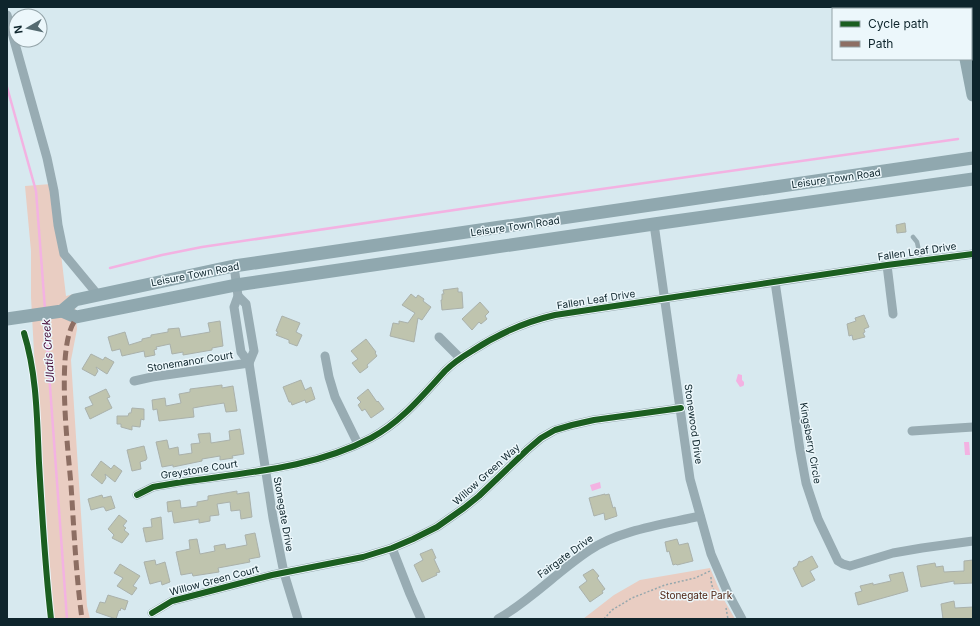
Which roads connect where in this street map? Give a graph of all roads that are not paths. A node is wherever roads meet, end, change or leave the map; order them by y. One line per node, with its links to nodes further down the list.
1 (7, 15): 14 (street)
2 (966, 60): 3 (main road)
3 (973, 95)
4 (973, 158): 11 (main road, Leisure Town Road)
5 (973, 179): 6 (main road, Leisure Town Road)
6 (654, 224): 13 (main road, Leisure Town Road); 15 (street, Stonewood Drive)
7 (913, 237): 9 (lane)
8 (973, 254): 9 (street, Fallen Leaf Drive)
9 (921, 260): 10 (street, Fallen Leaf Drive)
10 (887, 265): 12 (street, Fallen Leaf Drive); 17 (street)
11 (234, 266): 13 (street, Stonegate Drive); 14 (main road, Leisure Town Road)
12 (775, 282): 15 (street, Fallen Leaf Drive); 31 (street, Kingsberry Circle)
13 (237, 291): 16 (main road, Leisure Town Road); 22 (street, Stonegate Drive)
14 (98, 295): 16 (main road, Leisure Town Road)
15 (664, 298): 21 (street, Fallen Leaf Drive); 24 (street, Stonewood Drive)
16 (62, 310): 18 (main road, Leisure Town Road)
17 (892, 314)
18 (7, 319)
19 (439, 337): 21 (street)
20 (325, 356): 27 (street)
21 (460, 358): 27 (street, Fallen Leaf Drive)
22 (249, 363): 23 (street, Stonemanor Court); 28 (street, Stonegate Drive)
23 (134, 382)
24 (681, 408): 30 (street, Stonewood Drive); 32 (street, Willow Green Way)
25 (973, 427): 26 (street)
26 (912, 432)
27 (358, 444): 28 (street, Fallen Leaf Drive)
28 (266, 470): 29 (street, Greystone Court); 33 (street, Stonegate Drive)
29 (138, 495)
30 (700, 516): 37 (street, Fairgate Drive); 38 (street, Stonewood Drive)
31 (973, 541)
32 (392, 548): 33 (street, Willow Green Way); 36 (street)
33 (284, 573): 34 (street, Willow Green Court); 35 (street, Stonegate Drive)
34 (152, 613)
35 (298, 619)
36 (421, 619)
37 (498, 619)
38 (742, 619)

